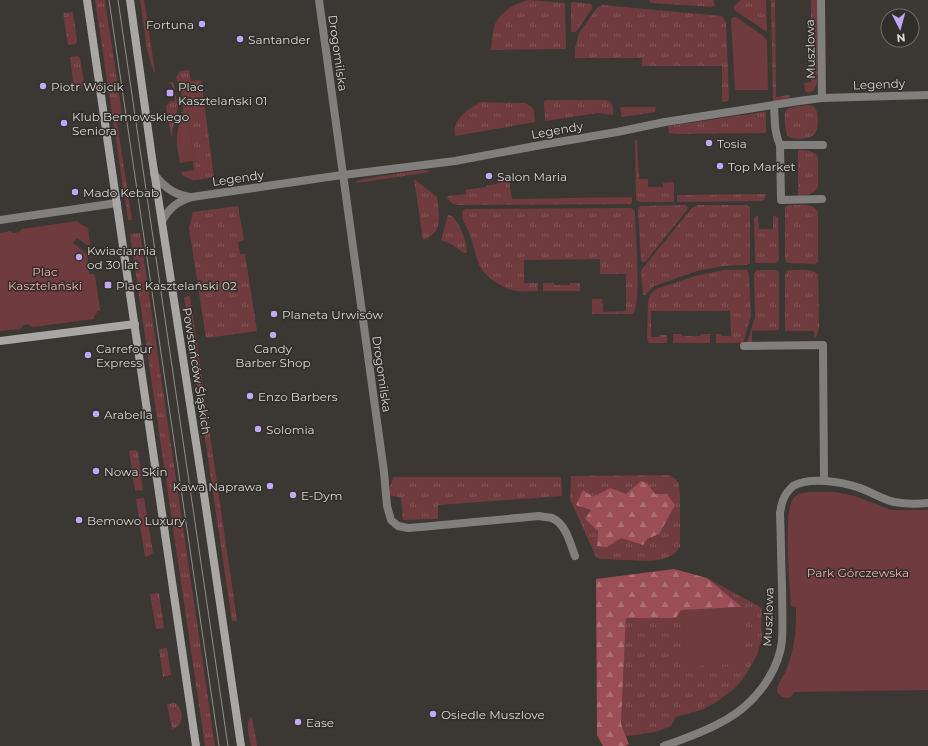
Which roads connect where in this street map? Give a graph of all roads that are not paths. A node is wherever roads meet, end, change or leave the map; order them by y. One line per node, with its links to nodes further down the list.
1 (86, 0): 14 (main road)
2 (130, 0): 10 (main road, Powstańców Śląskich)
3 (319, 0): 11 (street, Drogomilska)
4 (821, 0): 6 (street, Muszlowa)
5 (928, 95): 6 (street, Legendy)
6 (822, 98): 7 (street, Legendy)
7 (774, 105): 8 (street); 11 (street, Legendy)
8 (780, 145): 9 (street); 13 (street)
9 (823, 145)
10 (154, 174): 12 (street, Legendy); 16 (main road, Powstańców Śląskich)
11 (343, 175): 12 (street, Legendy); 22 (street, Drogomilska)
12 (192, 197): 16 (street, Legendy)
13 (822, 199)
14 (117, 203): 15 (street); 17 (main road)
15 (0, 220)
16 (162, 221): 24 (main road, Powstańców Śląskich)
17 (135, 324): 18 (main road); 23 (main road)
18 (0, 341)
19 (744, 346): 20 (street)
20 (824, 481): 21 (street, Muszlowa); 25 (street, Muszlowa)
21 (928, 503)
22 (575, 556)
23 (196, 746)
24 (241, 746)
25 (664, 746)

